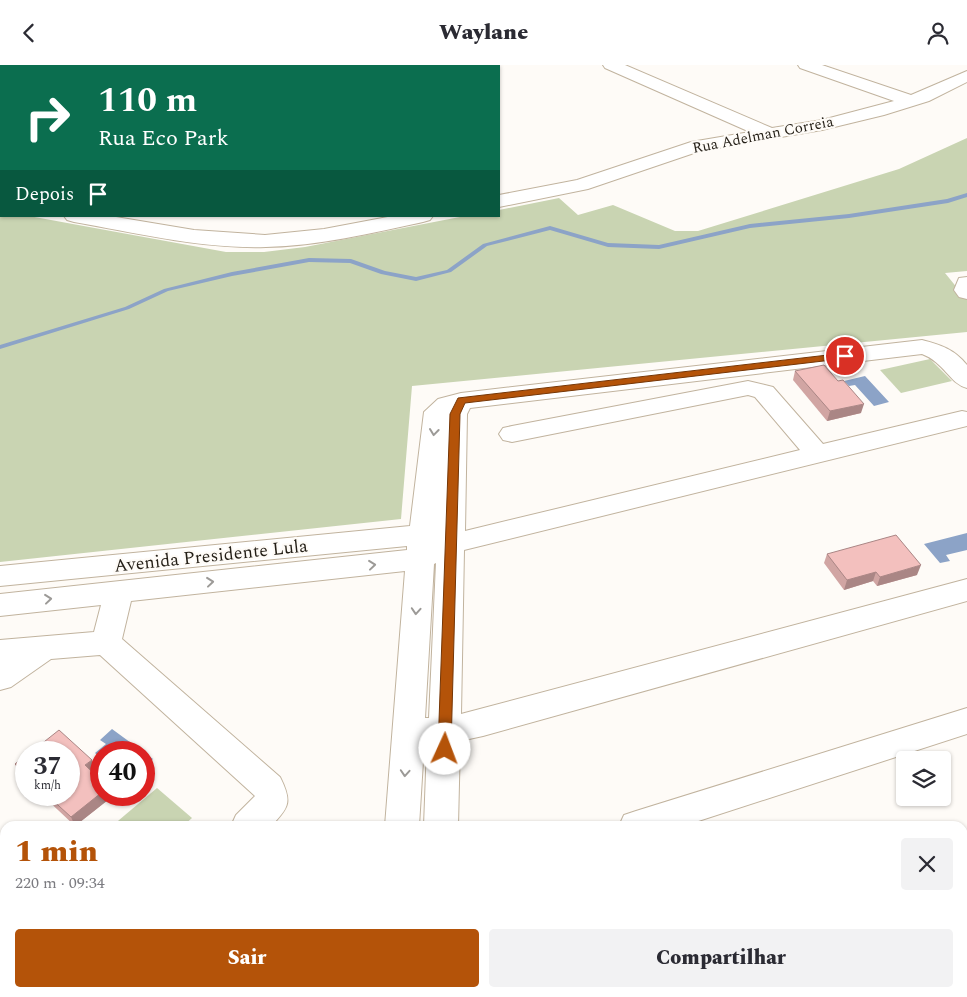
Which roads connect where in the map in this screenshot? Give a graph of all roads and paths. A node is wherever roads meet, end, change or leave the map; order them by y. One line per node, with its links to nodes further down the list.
1 (611, 65): 5 (street)
2 (806, 65): 4 (street)
3 (967, 76): 4 (street, Rua Adelman Correia)
4 (912, 101): 5 (street, Rua Adelman Correia)
5 (770, 134): 7 (street, Rua Adelman Correia)
6 (500, 187): 7 (street)
7 (522, 197): 8 (street, Rua Adelman Correia)
8 (500, 201)
9 (80, 217): 10 (street)
10 (417, 217)
11 (967, 283): 12 (street)
12 (967, 292)
13 (967, 381): 14 (street)
14 (462, 401): 18 (street); 19 (street, one-way to 19)
15 (962, 419): 17 (street, Avenida Presidente Lula)
16 (512, 434): 17 (street)
17 (818, 455): 18 (street, Avenida Presidente Lula)
18 (450, 545): 19 (street, Avenida Presidente Lula); 29 (street)
19 (421, 547): 20 (street, Avenida Presidente Lula); 22 (street, Avenida Presidente Lula, one-way to 19); 30 (street, one-way to 30)
20 (0, 577)
21 (967, 590): 29 (street)
22 (119, 591): 23 (street, Avenida Presidente Lula, one-way to 22); 24 (street)
23 (0, 605)
24 (106, 643): 25 (street); 31 (street)
25 (46, 647): 26 (street); 27 (street)
26 (0, 652)
27 (0, 679)
28 (967, 721): 34 (street)
29 (446, 730): 30 (street); 33 (street)
30 (408, 733): 32 (street, one-way to 32)
31 (253, 821)
32 (402, 821)
33 (441, 821)
34 (652, 821)

